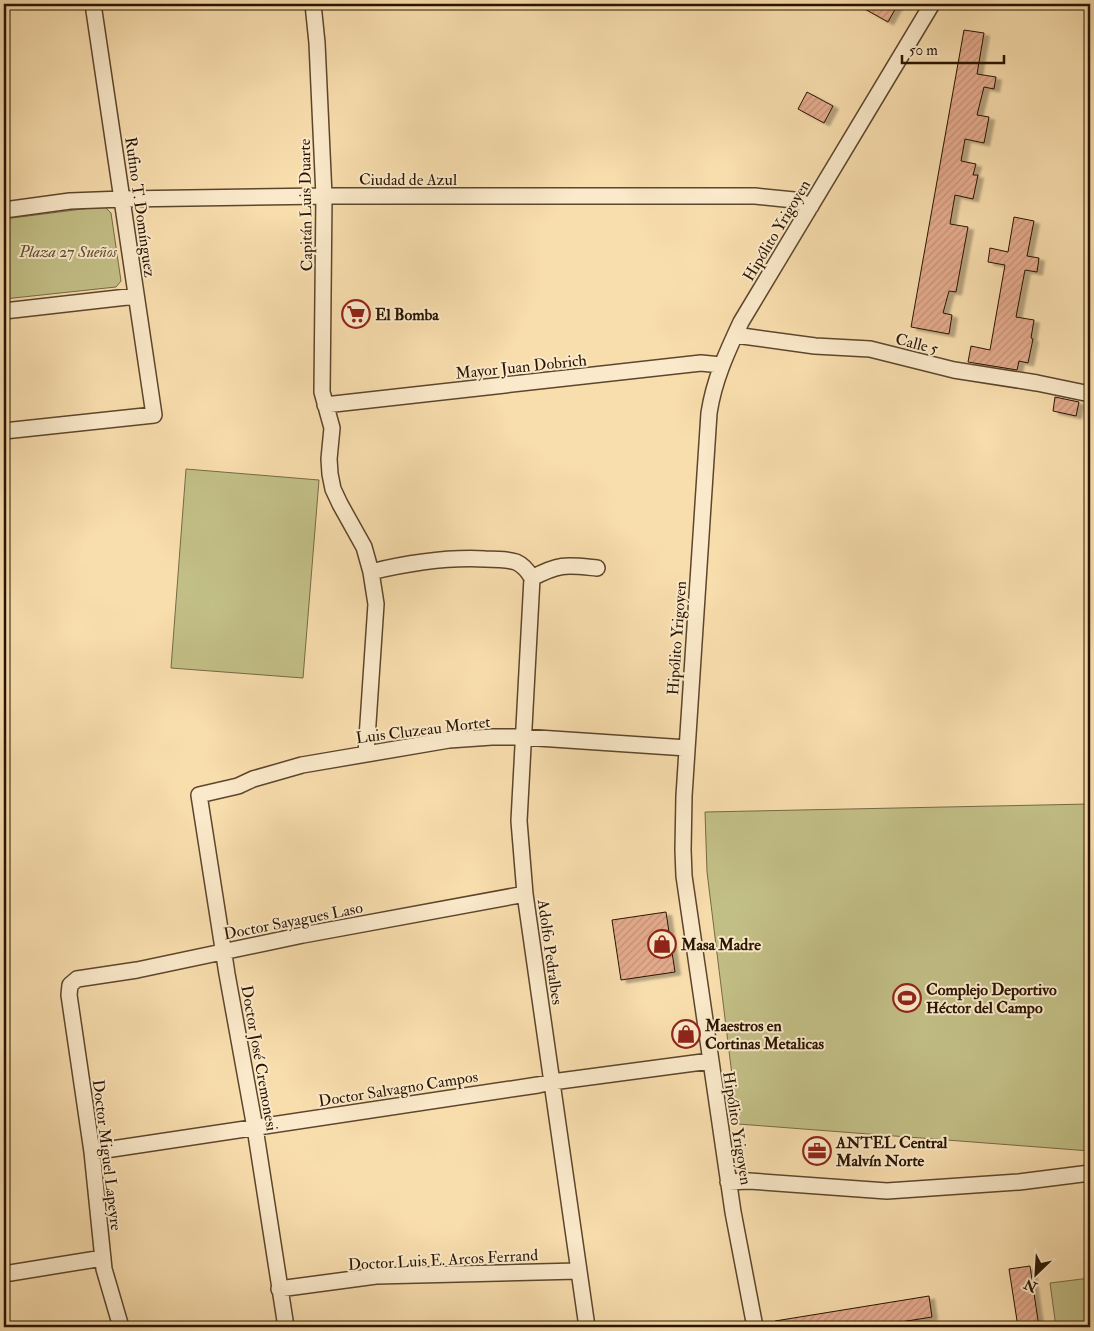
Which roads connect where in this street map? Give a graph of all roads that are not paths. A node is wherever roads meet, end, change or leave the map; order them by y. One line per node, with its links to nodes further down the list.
1 (93, 4): 5 (street, Rufino T. Domínguez)
2 (313, 4): 4 (street, Capitán Luis Duarte)
3 (932, 4): 6 (street, Hipólito Yrigoyen)
4 (324, 196): 5 (street, Ciudad de Azul); 6 (street, Ciudad de Azul); 13 (street, Capitán Luis Duarte)
5 (123, 199): 7 (street, Ciudad de Azul); 8 (street, Rufino T. Domínguez)
6 (811, 206): 10 (street, Hipólito Yrigoyen)
7 (4, 210)
8 (136, 296): 9 (street); 14 (street, Rufino T. Domínguez)
9 (4, 311)
10 (735, 335): 11 (street, Hipólito Yrigoyen); 12 (street, Calle 5)
11 (721, 365): 13 (street, Mayor Juan Dobrich); 19 (street, Hipólito Yrigoyen)
12 (1090, 394)
13 (325, 405): 16 (street, Capitán Luis Duarte)
14 (4, 431)
15 (597, 568): 17 (street)
16 (371, 572): 17 (street); 20 (street, Capitán Luis Duarte)
17 (532, 578): 18 (street, Adolfo Pedralbes)
18 (523, 737): 19 (street, Luis Cluzeau Mortet); 20 (street, Luis Cluzeau Mortet); 22 (street, Adolfo Pedralbes)
19 (687, 748): 25 (street, Hipólito Yrigoyen)
20 (366, 753): 21 (street, Luis Cluzeau Mortet)
21 (199, 796): 23 (street, Doctor José Cremonesi)
22 (525, 894): 23 (street, Doctor Sayagues Laso); 26 (street, Adolfo Pedralbes)
23 (224, 952): 24 (street, Doctor Sayagues Laso); 27 (street, Doctor José Cremonesi)
24 (70, 985): 28 (street, Doctor Miguel Lapeyre)
25 (710, 1061): 26 (street, Doctor Salvagno Campos); 30 (street, Hipólito Yrigoyen)
26 (552, 1082): 27 (street, Doctor Salvagno Campos); 32 (street, Adolfo Pedralbes)
27 (255, 1128): 28 (street, Doctor Salvagno Campos); 34 (street, Doctor José Cremonesi)
28 (92, 1152): 31 (street, Doctor Miguel Lapeyre)
29 (1090, 1173): 30 (street)
30 (728, 1182): 38 (street, Hipólito Yrigoyen)
31 (103, 1258): 33 (street); 35 (street, Doctor Miguel Lapeyre)
32 (578, 1271): 34 (street, Doctor Luis E. Arcos Ferrand); 37 (street, Adolfo Pedralbes)
33 (4, 1274)
34 (279, 1290): 36 (street, Doctor José Cremonesi)
35 (121, 1327)
36 (286, 1327)
37 (587, 1327)
38 (755, 1327)

